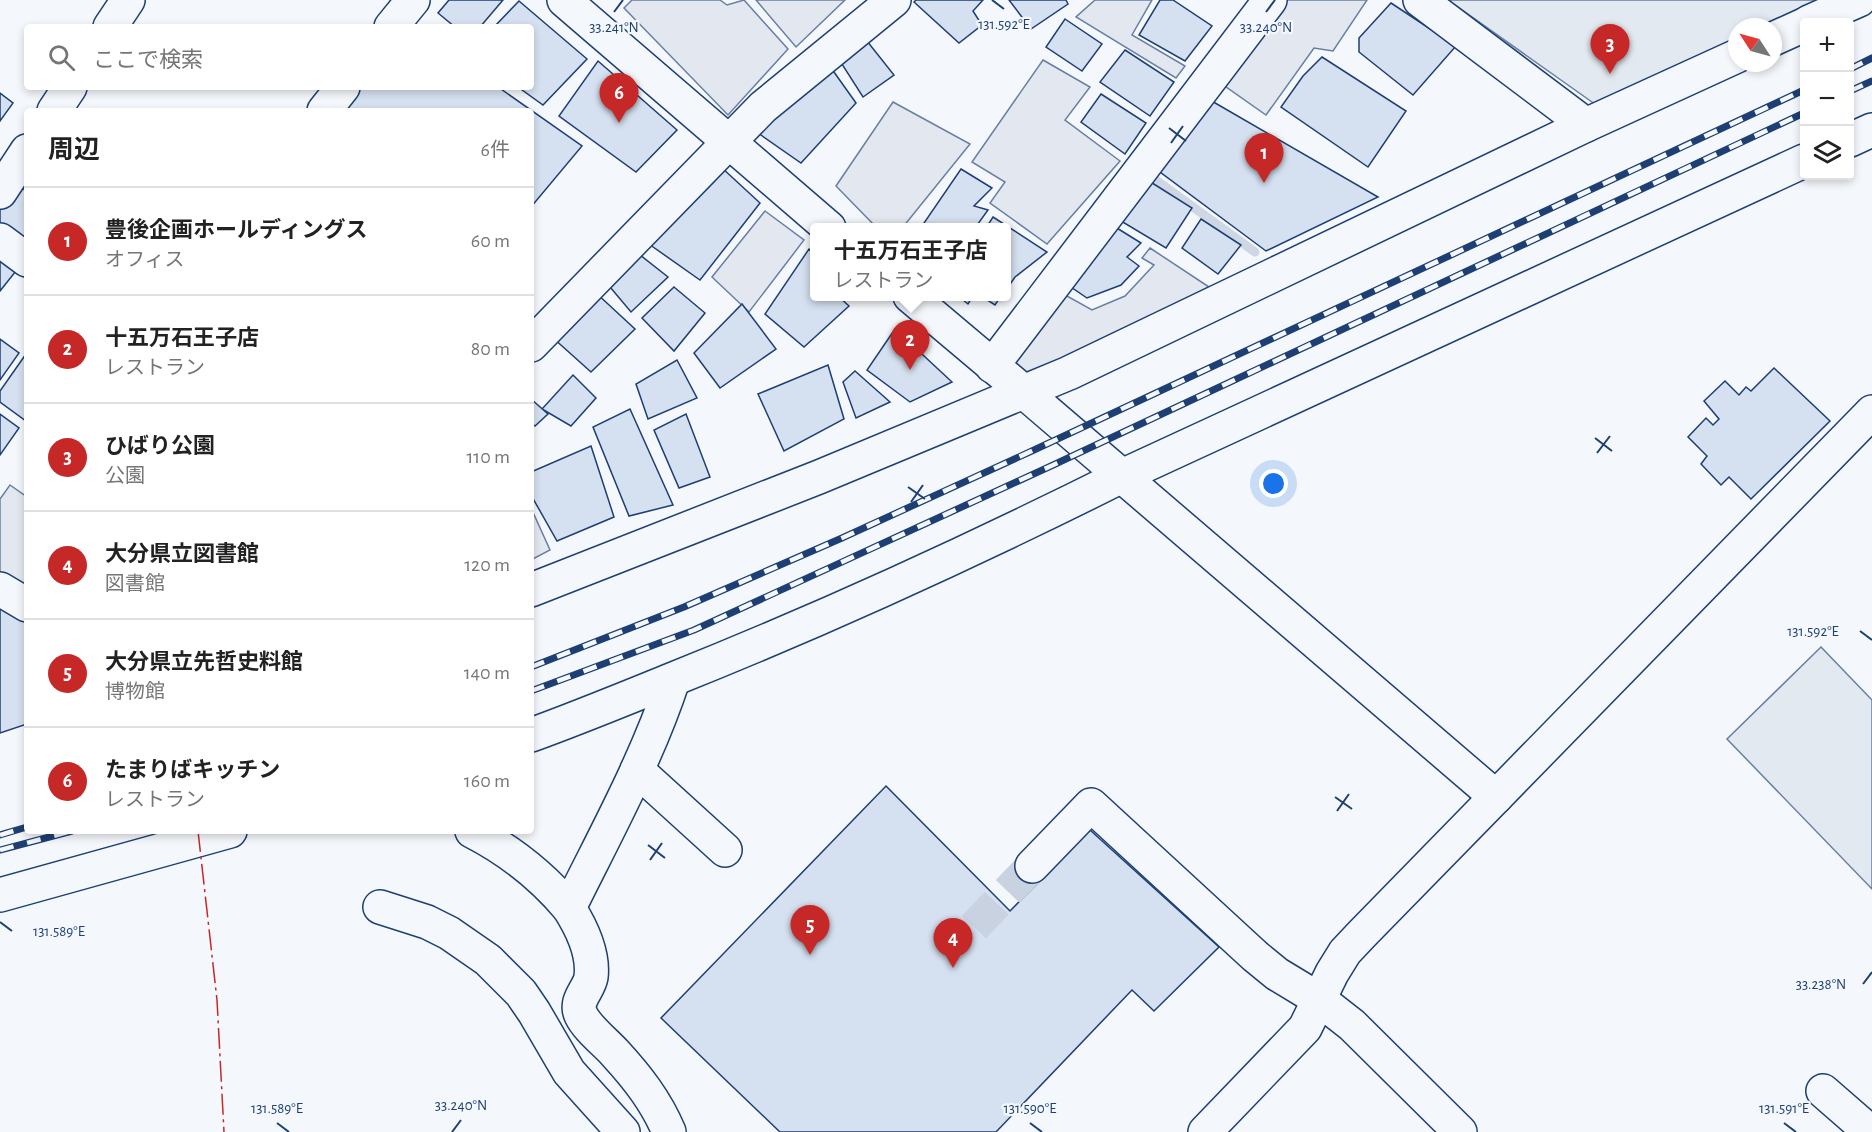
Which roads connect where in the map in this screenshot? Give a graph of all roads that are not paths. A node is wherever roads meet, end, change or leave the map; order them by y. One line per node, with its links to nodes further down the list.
1 (128, 0): 9 (street)
2 (413, 0): 10 (street)
3 (564, 0): 21 (street)
4 (894, 0): 21 (street)
5 (1270, 0): 30 (street)
6 (1420, 0): 18 (street)
7 (1859, 0): 8 (street)
8 (1818, 18)
9 (112, 24)
10 (393, 24)
11 (1800, 27): 12 (street)
12 (1782, 35)
13 (1728, 60): 18 (street)
14 (68, 90): 16 (street)
15 (341, 90): 17 (street)
16 (56, 108)
17 (326, 108)
18 (1586, 125): 31 (street)
19 (1872, 130): 20 (street)
20 (1854, 138)
21 (729, 142): 25 (street); 29 (street)
22 (24, 156): 24 (street)
23 (1800, 163): 33 (street)
24 (0, 192)
25 (824, 223)
26 (0, 240): 27 (street)
27 (24, 258)
28 (915, 301): 30 (street)
29 (534, 342)
30 (992, 366): 31 (street)
31 (1024, 392): 33 (street); 35 (street)
32 (1872, 412): 40 (street)
33 (1122, 477): 37 (street); 40 (street)
34 (0, 589): 36 (street)
35 (534, 589)
36 (24, 603)
37 (673, 680): 38 (street); 39 (street)
38 (534, 734)
39 (637, 770): 43 (street); 47 (street)
40 (1496, 797): 48 (street)
41 (219, 834): 45 (street)
42 (478, 834): 47 (street)
43 (725, 850)
44 (1032, 866): 48 (street)
45 (0, 895)
46 (380, 907): 50 (street)
47 (569, 908): 51 (street)
48 (1320, 1000): 52 (street); 53 (street)
49 (1823, 1091): 54 (street)
50 (622, 1132)
51 (669, 1132)
52 (1205, 1132)
53 (1460, 1132)
54 (1870, 1132)

